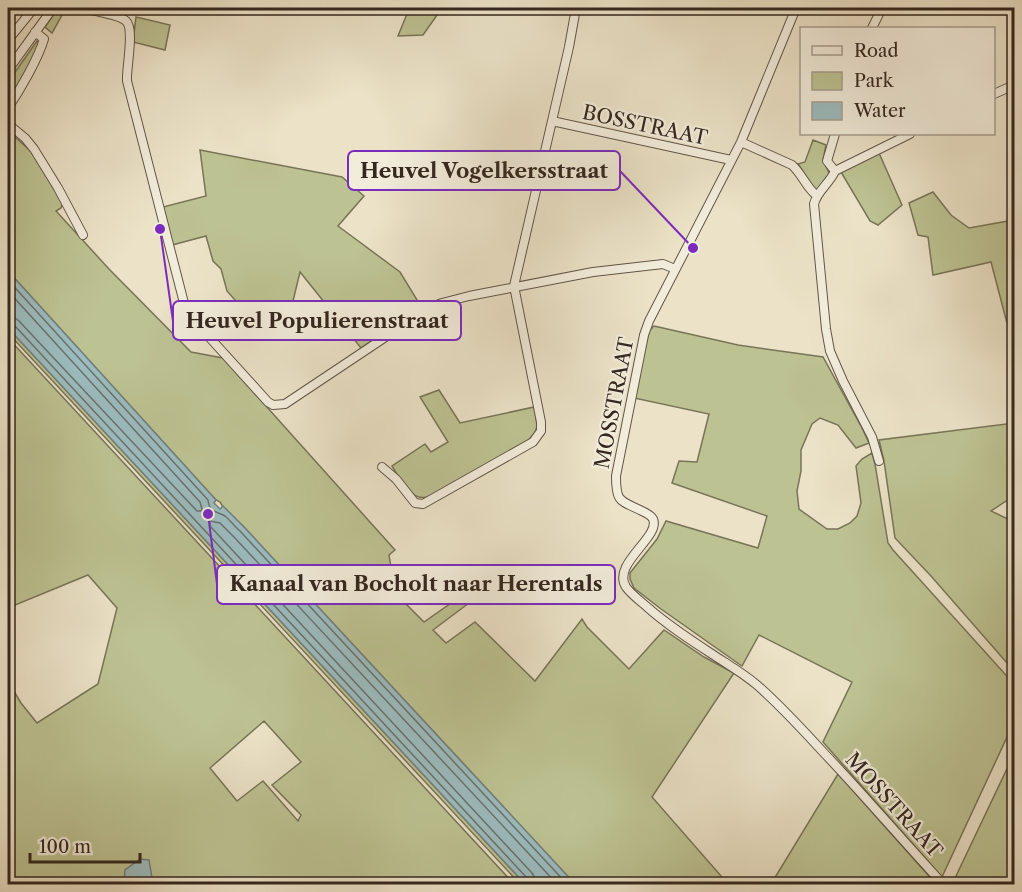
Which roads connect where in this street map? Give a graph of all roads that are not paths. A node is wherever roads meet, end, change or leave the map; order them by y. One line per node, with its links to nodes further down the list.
1 (35, 8): 6 (street); 9 (street)
2 (81, 8): 24 (street)
3 (576, 8): 14 (street)
4 (796, 8): 18 (street, MOSSTRAAT)
5 (882, 8): 7 (street)
6 (51, 10): 8 (street)
7 (872, 27)
8 (35, 32): 10 (street); 13 (street)
9 (8, 40)
10 (8, 70)
11 (1014, 85): 12 (street)
12 (995, 93)
13 (8, 108)
14 (552, 121): 19 (street, BOSSTRAAT); 24 (street)
15 (8, 124): 22 (street)
16 (835, 135): 20 (street)
17 (908, 135): 20 (street)
18 (741, 142): 19 (street, MOSSTRAAT); 21 (street)
19 (731, 160): 23 (street, MOSSTRAAT)
20 (835, 171): 21 (street)
21 (816, 195): 25 (street)
22 (83, 235)
23 (675, 269): 24 (street); 27 (street, MOSSTRAAT)
24 (514, 286): 26 (street)
25 (879, 460)
26 (382, 467)
27 (944, 885)

